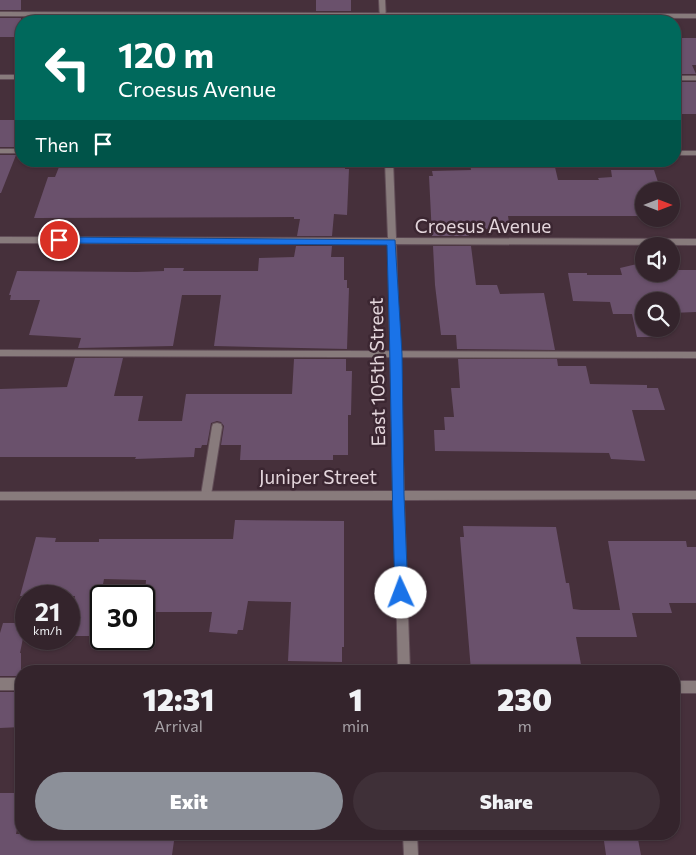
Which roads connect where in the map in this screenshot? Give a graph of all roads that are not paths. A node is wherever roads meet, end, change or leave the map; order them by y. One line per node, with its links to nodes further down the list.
1 (382, 0): 4 (street)
2 (0, 14): 3 (street)
3 (96, 15)
4 (383, 15)
5 (681, 16): 6 (street)
6 (696, 16)
7 (0, 77): 8 (street)
8 (15, 77)
9 (681, 78): 10 (street)
10 (696, 78)
11 (0, 151): 12 (street)
12 (15, 151)
13 (681, 153): 14 (street)
14 (696, 153)
15 (388, 167): 17 (street, East 105th Street)
16 (0, 240): 17 (street, Croesus Avenue)
17 (392, 242): 18 (street, Croesus Avenue); 20 (street, East 105th Street)
18 (696, 242)
19 (0, 353): 20 (street)
20 (396, 354): 21 (street); 24 (street, East 105th Street)
21 (696, 356)
22 (217, 427): 23 (street)
23 (206, 495): 24 (street, Juniper Street); 26 (street, Juniper Street)
24 (398, 495): 25 (street, Juniper Street); 27 (street, East 105th Street)
25 (696, 495)
26 (0, 496)
27 (404, 665)
28 (0, 684): 29 (street)
29 (15, 684)
30 (680, 687): 31 (street)
31 (696, 687)
32 (410, 840): 33 (street)
33 (411, 855)

